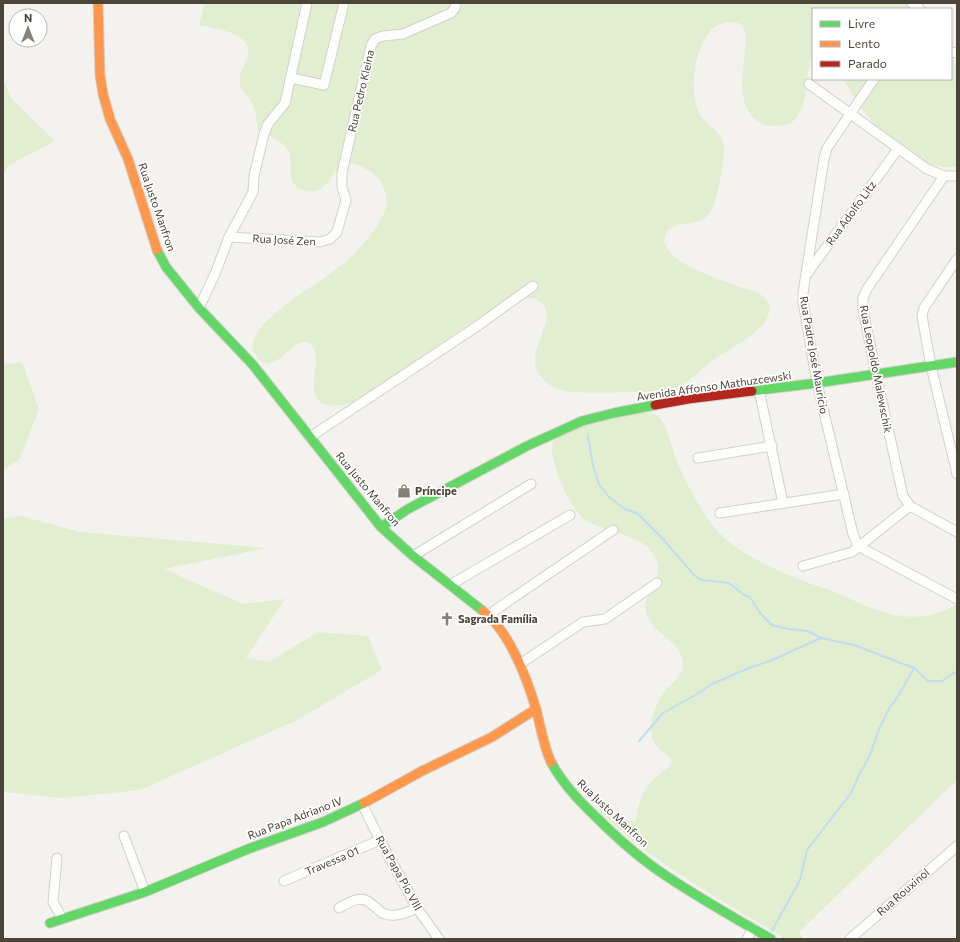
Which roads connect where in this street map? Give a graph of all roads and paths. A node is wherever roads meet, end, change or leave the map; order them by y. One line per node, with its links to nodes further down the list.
1 (98, 3): 17 (main road, Rua Justo Manfron)
2 (308, 3): 5 (street)
3 (344, 3): 5 (street)
4 (456, 3): 12 (street, Rua Pedro Kleina)
5 (291, 78): 13 (street)
6 (873, 80): 8 (street, Rua Padre José Maurício)
7 (808, 84): 8 (street)
8 (850, 113): 9 (street); 15 (street, Rua Padre José Maurício)
9 (898, 149): 10 (street); 15 (street, Rua Adolfo Litz)
10 (944, 176): 11 (street); 20 (street, Rua Leopoldo Malewschik)
11 (957, 176)
12 (342, 187): 13 (street, Rua José Zen)
13 (229, 237): 17 (street)
14 (957, 259): 19 (street)
15 (805, 277): 21 (street, Rua Padre José Maurício)
16 (533, 286): 23 (street)
17 (199, 308): 23 (main road, Rua Justo Manfron)
18 (957, 362): 19 (main road, Avenida Affonso Mathuzcewski)
19 (931, 366): 20 (main road, Avenida Affonso Mathuzcewski); 26 (street)
20 (876, 374): 21 (main road, Avenida Affonso Mathuzcewski); 30 (street, Rua Leopoldo Malewschik)
21 (817, 383): 22 (main road, Avenida Affonso Mathuzcewski); 28 (street, Rua Padre José Maurício)
22 (759, 390): 24 (street); 33 (main road, Avenida Affonso Mathuzcewski)
23 (310, 437): 33 (main road, Rua Justo Manfron)
24 (772, 446): 25 (street); 29 (street)
25 (698, 458)
26 (957, 474)
27 (531, 484): 37 (street)
28 (844, 494): 29 (street); 36 (street, Rua Padre José Maurício)
29 (783, 503): 31 (street)
30 (910, 506): 35 (street); 36 (street)
31 (720, 513)
32 (570, 515): 40 (street)
33 (381, 527): 37 (main road, Rua Justo Manfron)
34 (613, 530): 42 (street)
35 (957, 532)
36 (858, 546): 38 (street); 41 (street)
37 (413, 556): 40 (main road, Rua Justo Manfron)
38 (803, 566)
39 (657, 583): 43 (street)
40 (450, 585): 42 (main road, Rua Justo Manfron)
41 (957, 599)
42 (488, 615): 43 (main road, Rua Justo Manfron)
43 (520, 664): 44 (main road, Rua Justo Manfron)
44 (536, 708): 45 (main road, Rua Papa Adriano IV); 56 (main road, Rua Justo Manfron)
45 (362, 804): 47 (street, Rua Papa Pio VIII); 51 (main road, Rua Papa Adriano IV)
46 (124, 836): 51 (street)
47 (380, 840): 50 (street, Travessa 01); 53 (street, Rua Papa Pio VIII)
48 (957, 846): 60 (street, Rua Rouxinol)
49 (57, 858): 54 (street)
50 (284, 881)
51 (145, 892): 54 (main road, Rua Papa Adriano IV)
52 (339, 908): 53 (street)
53 (418, 908): 57 (street, Rua Papa Pio VIII)
54 (62, 918): 55 (main road, Rua Papa Adriano IV)
55 (50, 923)
56 (753, 928): 58 (street); 59 (main road, Rua Justo Manfron)
57 (439, 939)
58 (747, 939)
59 (771, 939)
60 (850, 939)

